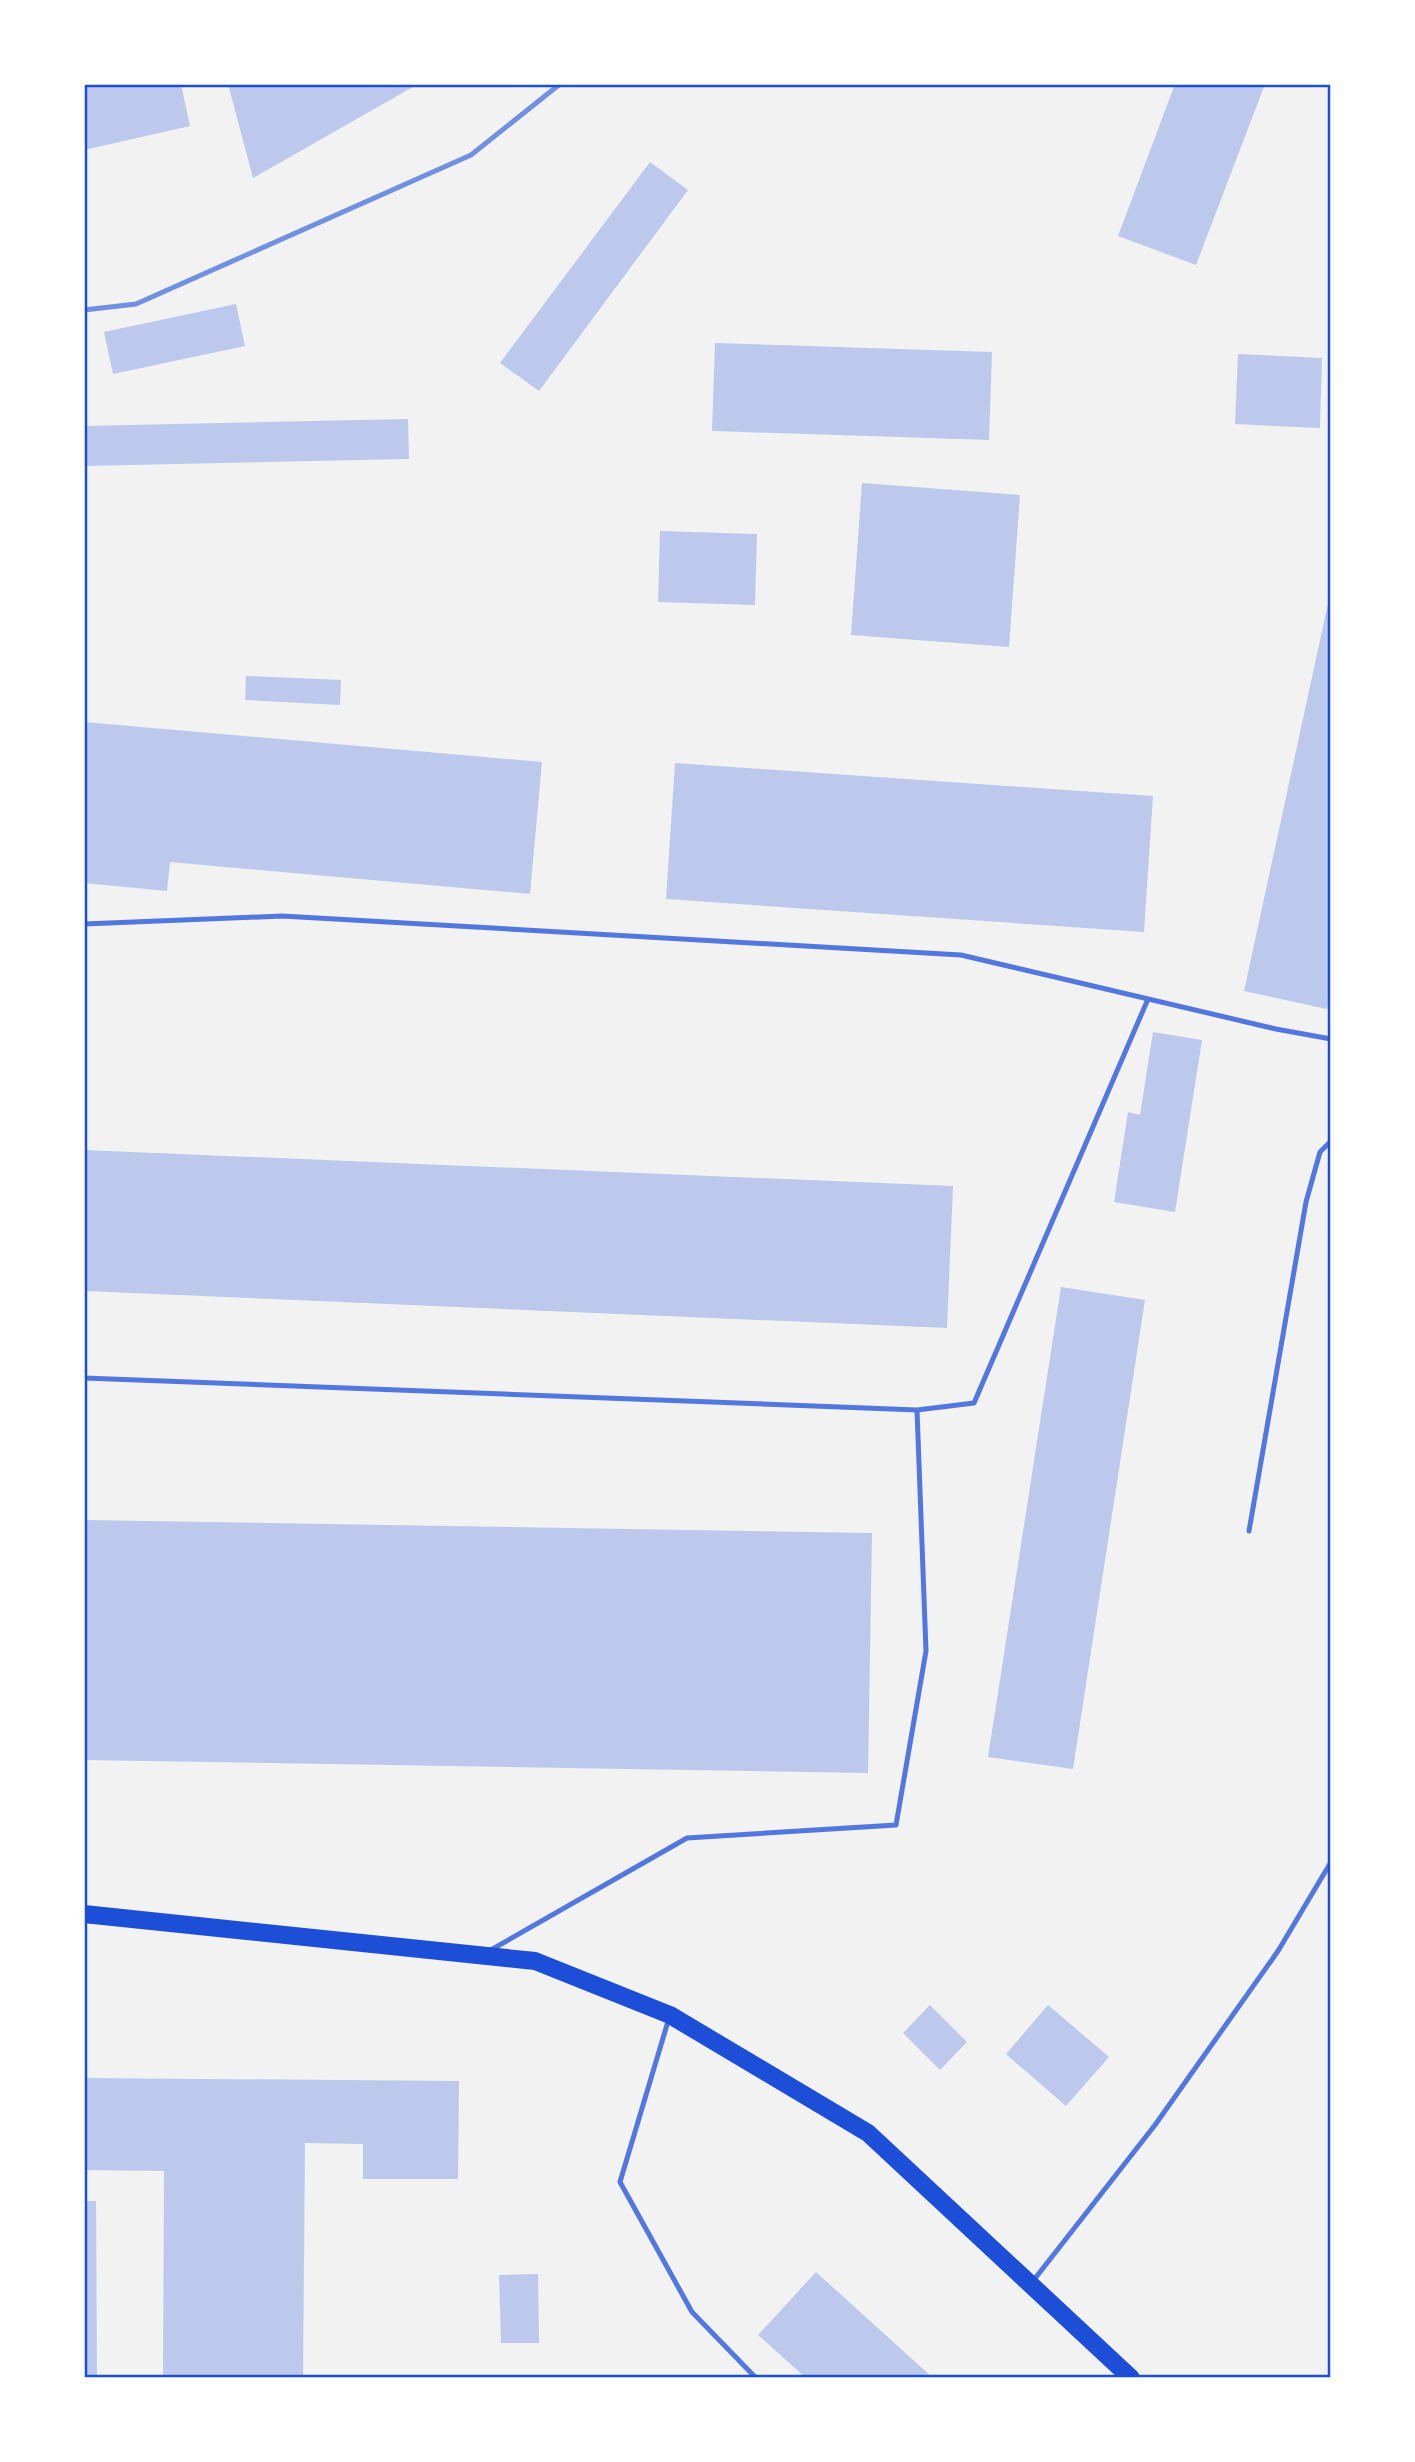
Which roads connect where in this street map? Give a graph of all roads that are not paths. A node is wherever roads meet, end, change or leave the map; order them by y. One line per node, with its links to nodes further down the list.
1 (84, 923): 2 (lane)
2 (1148, 999): 3 (lane); 6 (lane)
3 (1331, 1039)
4 (1331, 1140): 7 (lane)
5 (84, 1378): 6 (lane)
6 (917, 1410): 10 (lane)
7 (1249, 1531)
8 (1331, 1862): 12 (lane)
9 (84, 1914): 10 (main road)
10 (481, 1955): 11 (main road)
11 (670, 2015): 12 (main road); 13 (lane)
12 (1030, 2284): 14 (main road)
13 (757, 2378)
14 (1131, 2378)

